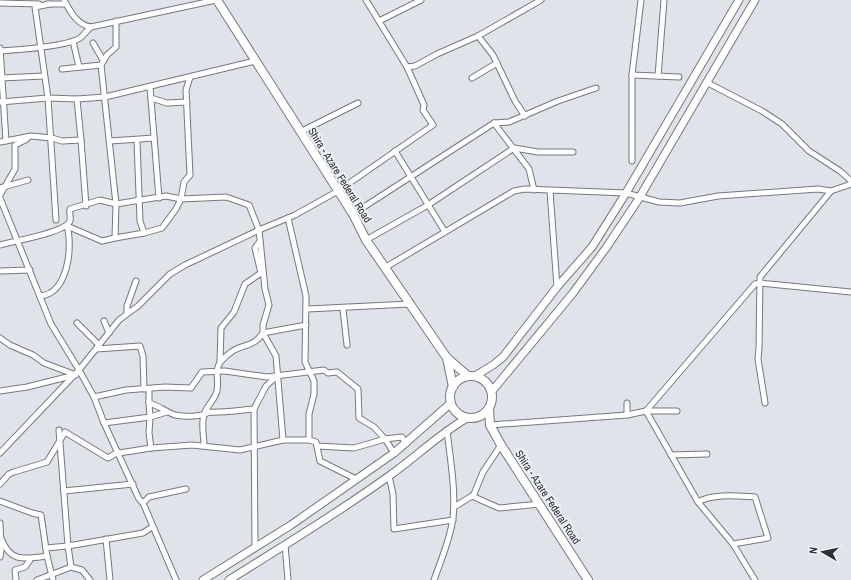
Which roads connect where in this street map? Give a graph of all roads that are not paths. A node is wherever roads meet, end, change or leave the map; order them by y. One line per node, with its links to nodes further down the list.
1 (216, 0): 13 (street); 24 (main road, Shira - Azare Federal Road)
2 (366, 0): 14 (street)
3 (421, 0): 14 (street)
4 (542, 0): 10 (street)
5 (640, 0): 31 (street)
6 (664, 0): 32 (street)
7 (738, 0): 70 (street)
8 (755, 0): 37 (street)
9 (65, 2): 12 (street); 15 (street)
10 (533, 2): 18 (street)
11 (0, 3): 12 (street)
12 (50, 4): 22 (street)
13 (116, 21): 16 (street); 25 (street)
14 (379, 21): 28 (street)
15 (84, 26): 16 (street); 17 (street)
16 (90, 27): 17 (street)
17 (85, 33): 19 (street)
18 (478, 36): 26 (street); 28 (street)
19 (73, 41): 22 (street); 27 (street)
20 (93, 43): 25 (street)
21 (0, 48): 23 (street)
22 (40, 48): 23 (street); 30 (street)
23 (0, 51): 35 (street)
24 (255, 61): 33 (street); 49 (main road, Shira - Azare Federal Road)
25 (102, 62): 27 (street); 40 (street)
26 (497, 63): 36 (street); 47 (street)
27 (79, 67): 29 (street)
28 (407, 67): 59 (street)
29 (62, 69)
30 (44, 76): 35 (street); 41 (street)
31 (632, 76): 32 (street); 61 (street)
32 (658, 76): 34 (street)
33 (190, 77): 38 (street); 45 (street)
34 (679, 77)
35 (2, 78): 44 (street)
36 (472, 78)
37 (706, 82): 64 (street); 73 (street)
38 (150, 87): 40 (street); 42 (street)
39 (596, 88): 47 (street)
40 (105, 97): 43 (street); 55 (street)
41 (48, 98): 43 (street); 44 (street); 51 (street)
42 (151, 98): 45 (street); 52 (street)
43 (77, 99): 53 (street)
44 (2, 102): 54 (street)
45 (187, 102): 74 (street)
46 (358, 103): 49 (street)
47 (525, 116): 48 (street)
48 (494, 123): 58 (street); 62 (street)
49 (300, 132): 67 (main road, Shira - Azare Federal Road)
50 (31, 136): 51 (street); 54 (street); 65 (street)
51 (52, 138): 53 (street); 81 (street)
52 (154, 138): 56 (street); 72 (street)
53 (81, 140): 78 (street)
54 (6, 141): 57 (street)
55 (110, 141): 56 (street); 76 (street)
56 (137, 141): 75 (street)
57 (0, 142)
58 (514, 148): 60 (street); 66 (street); 77 (street)
59 (396, 151): 62 (street); 67 (street)
60 (573, 152)
61 (632, 161)
62 (411, 178): 77 (street); 79 (street)
63 (28, 180): 65 (street)
64 (851, 182): 69 (street)
65 (2, 187): 71 (street)
66 (534, 190): 68 (street); 84 (street)
67 (338, 191): 79 (main road, Shira - Azare Federal Road); 80 (street)
68 (550, 191): 70 (street); 96 (street)
69 (832, 191): 73 (street); 95 (street)
70 (626, 194): 73 (street); 96 (street)
71 (0, 197): 87 (street)
72 (159, 198): 74 (street); 75 (street)
73 (639, 198): 122 (street)
74 (181, 199): 83 (street); 85 (street)
75 (139, 201): 76 (street); 85 (street)
76 (116, 204): 78 (street); 86 (street)
77 (428, 205): 84 (street); 88 (street)
78 (86, 206): 82 (street)
79 (353, 214): 88 (main road, Shira - Azare Federal Road)
80 (288, 218): 83 (street); 100 (street)
81 (56, 220)
82 (66, 226): 86 (street); 87 (street); 98 (street)
83 (259, 230): 89 (street); 102 (street)
84 (445, 232): 91 (street)
85 (144, 233): 86 (street)
86 (115, 238)
87 (17, 240): 90 (street); 92 (street)
88 (366, 240): 91 (main road, Shira - Azare Federal Road)
89 (260, 241): 107 (street); 112 (street)
90 (0, 245)
91 (386, 267): 99 (main road, Shira - Azare Federal Road)
92 (30, 270): 93 (street); 98 (street)
93 (0, 271)
94 (136, 281): 102 (street)
95 (760, 283): 97 (street); 126 (street); 130 (street)
96 (557, 287): 118 (street)
97 (851, 292)
98 (40, 296): 113 (street)
99 (410, 304): 101 (street); 111 (main road, Shira - Azare Federal Road)
100 (307, 309): 101 (street); 105 (street)
101 (343, 309): 109 (street)
102 (127, 313): 106 (street)
103 (104, 320): 106 (street)
104 (77, 323): 110 (street)
105 (306, 325): 107 (street); 115 (street)
106 (109, 333): 110 (street)
107 (263, 333): 112 (street); 117 (street)
108 (0, 338): 116 (street)
109 (347, 345)
110 (98, 347): 113 (street); 120 (street)
111 (447, 358): 118 (main road, Shira - Azare Federal Road); 119 (main road, Shira - Azare Federal Road)
112 (220, 362): 114 (street)
113 (79, 370): 116 (street); 123 (street)
114 (216, 372): 117 (street); 120 (street); 133 (street)
115 (309, 373): 117 (street); 141 (street); 144 (street)
116 (76, 375): 121 (street); 151 (street)
117 (278, 375): 129 (street); 143 (street)
118 (472, 376): 119 (main road); 122 (main road)
119 (453, 387): 124 (main road)
120 (147, 389): 123 (street); 127 (street)
121 (0, 391)
122 (492, 391): 128 (main road)
123 (94, 397): 137 (street)
124 (451, 403): 136 (main road); 145 (street)
125 (627, 403): 134 (street)
126 (766, 403)
127 (149, 404): 132 (street); 135 (street)
128 (489, 408): 136 (main road); 138 (main road, Shira - Azare Federal Road)
129 (254, 409): 133 (street); 149 (street)
130 (646, 411): 131 (street); 134 (street); 155 (street)
131 (677, 411)
132 (167, 412): 133 (street); 135 (street)
133 (203, 416): 147 (street)
134 (627, 416): 138 (street)
135 (150, 417): 137 (street); 150 (street)
136 (470, 418): 138 (main road); 140 (street)
137 (104, 424): 152 (street)
138 (490, 425): 146 (main road, Shira - Azare Federal Road)
139 (59, 430): 142 (street)
140 (446, 430): 156 (street); 167 (street)
141 (385, 439): 145 (street); 148 (street); 153 (street)
142 (59, 440): 152 (street); 158 (street); 161 (street)
143 (283, 440): 144 (street); 149 (street)
144 (309, 440): 148 (street)
145 (406, 444): 153 (street)
146 (501, 445): 162 (street); 166 (main road, Shira - Azare Federal Road)
147 (204, 446): 149 (street); 150 (street)
148 (317, 446): 157 (street)
149 (254, 447): 176 (street)
150 (151, 448): 152 (street)
151 (0, 453)
152 (118, 453): 159 (street)
153 (394, 453): 157 (street)
154 (706, 454): 155 (street)
155 (671, 455): 164 (street)
156 (389, 476): 168 (street); 174 (street)
157 (356, 479): 176 (street)
158 (0, 484)
159 (133, 484): 161 (street); 165 (street)
160 (186, 489): 165 (street)
161 (64, 491): 175 (street)
162 (472, 496): 166 (street); 167 (street)
163 (0, 501): 177 (street)
164 (698, 502): 173 (street); 173 (street)
165 (143, 503): 170 (street)
166 (540, 504): 193 (main road, Shira - Azare Federal Road)
167 (454, 507): 168 (street)
168 (453, 520): 192 (street)
169 (0, 523): 171 (street)
170 (152, 527): 172 (street); 188 (street)
171 (1, 538): 179 (street); 180 (street)
172 (106, 539): 175 (street); 187 (street)
173 (733, 544): 194 (street)
174 (284, 545): 190 (street); 191 (street)
175 (68, 546): 177 (street); 181 (street)
176 (255, 547): 189 (street)
177 (46, 548): 178 (street)
178 (47, 556): 180 (street); 182 (street)
179 (0, 557)
180 (30, 560): 183 (street)
181 (71, 567): 182 (street); 186 (street)
182 (52, 574): 184 (street); 185 (street)
183 (16, 580)
184 (37, 580)
185 (53, 580)
186 (90, 580)
187 (110, 580)
188 (176, 580)
189 (203, 580)
190 (229, 580)
191 (288, 580)
192 (434, 580)
193 (588, 580)
194 (755, 580)

